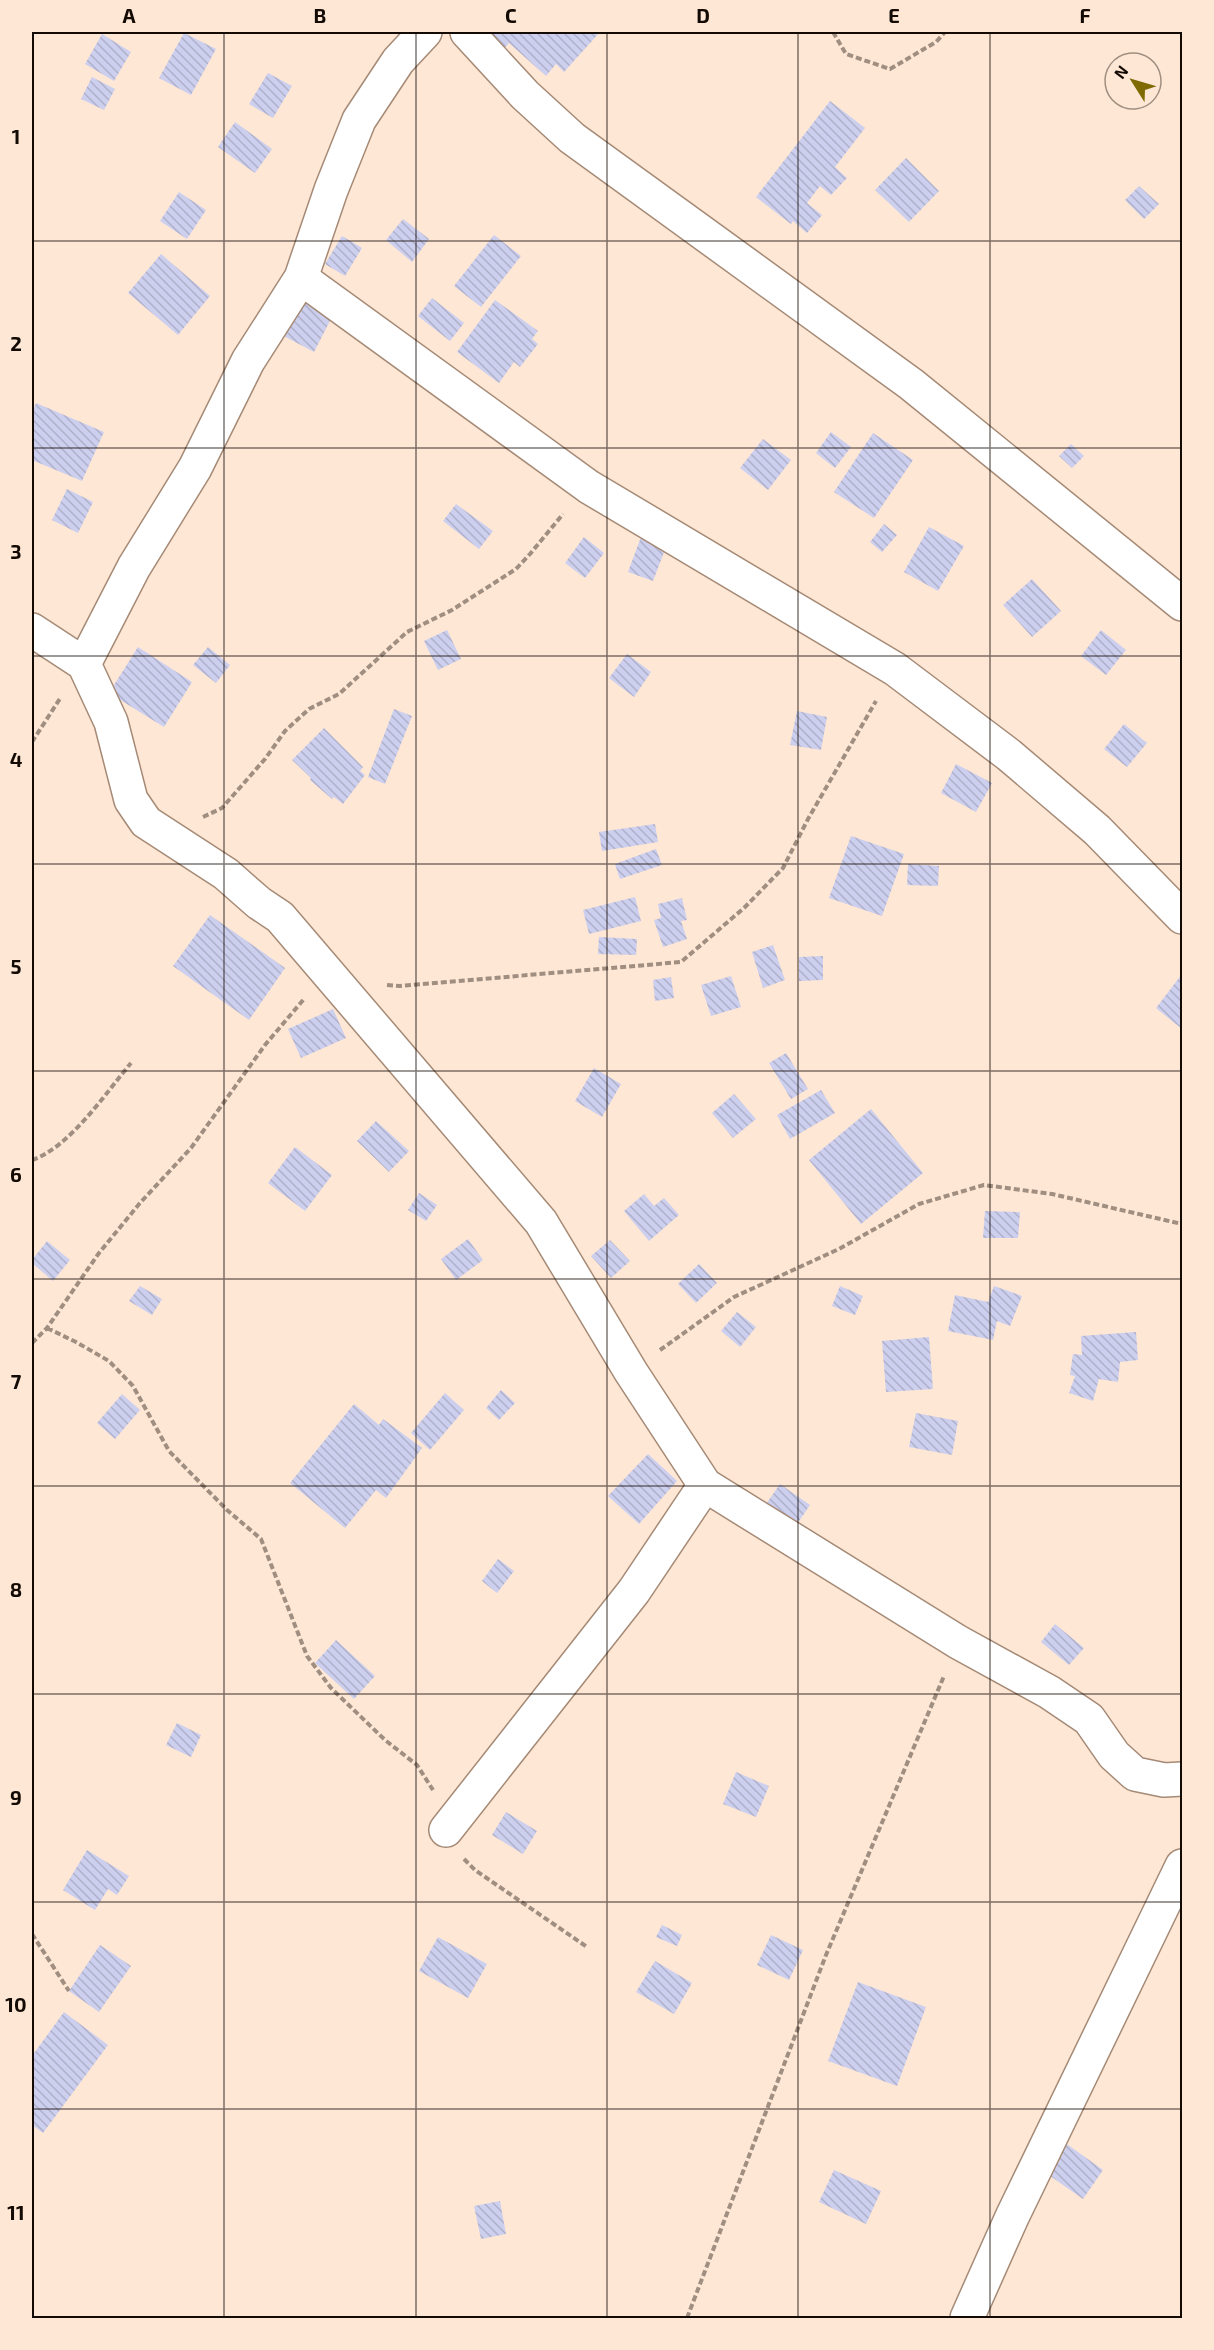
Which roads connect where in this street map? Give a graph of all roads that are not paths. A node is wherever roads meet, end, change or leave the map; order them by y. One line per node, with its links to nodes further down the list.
1 (425, 32): 3 (street)
2 (467, 32): 4 (street)
3 (301, 278): 6 (street); 7 (street)
4 (1182, 604)
5 (32, 630): 6 (street)
6 (84, 664): 8 (street)
7 (1182, 917)
8 (705, 1485): 9 (street); 10 (street)
9 (1182, 1779)
10 (446, 1830)
11 (1182, 1866): 12 (street)
12 (967, 2319)

